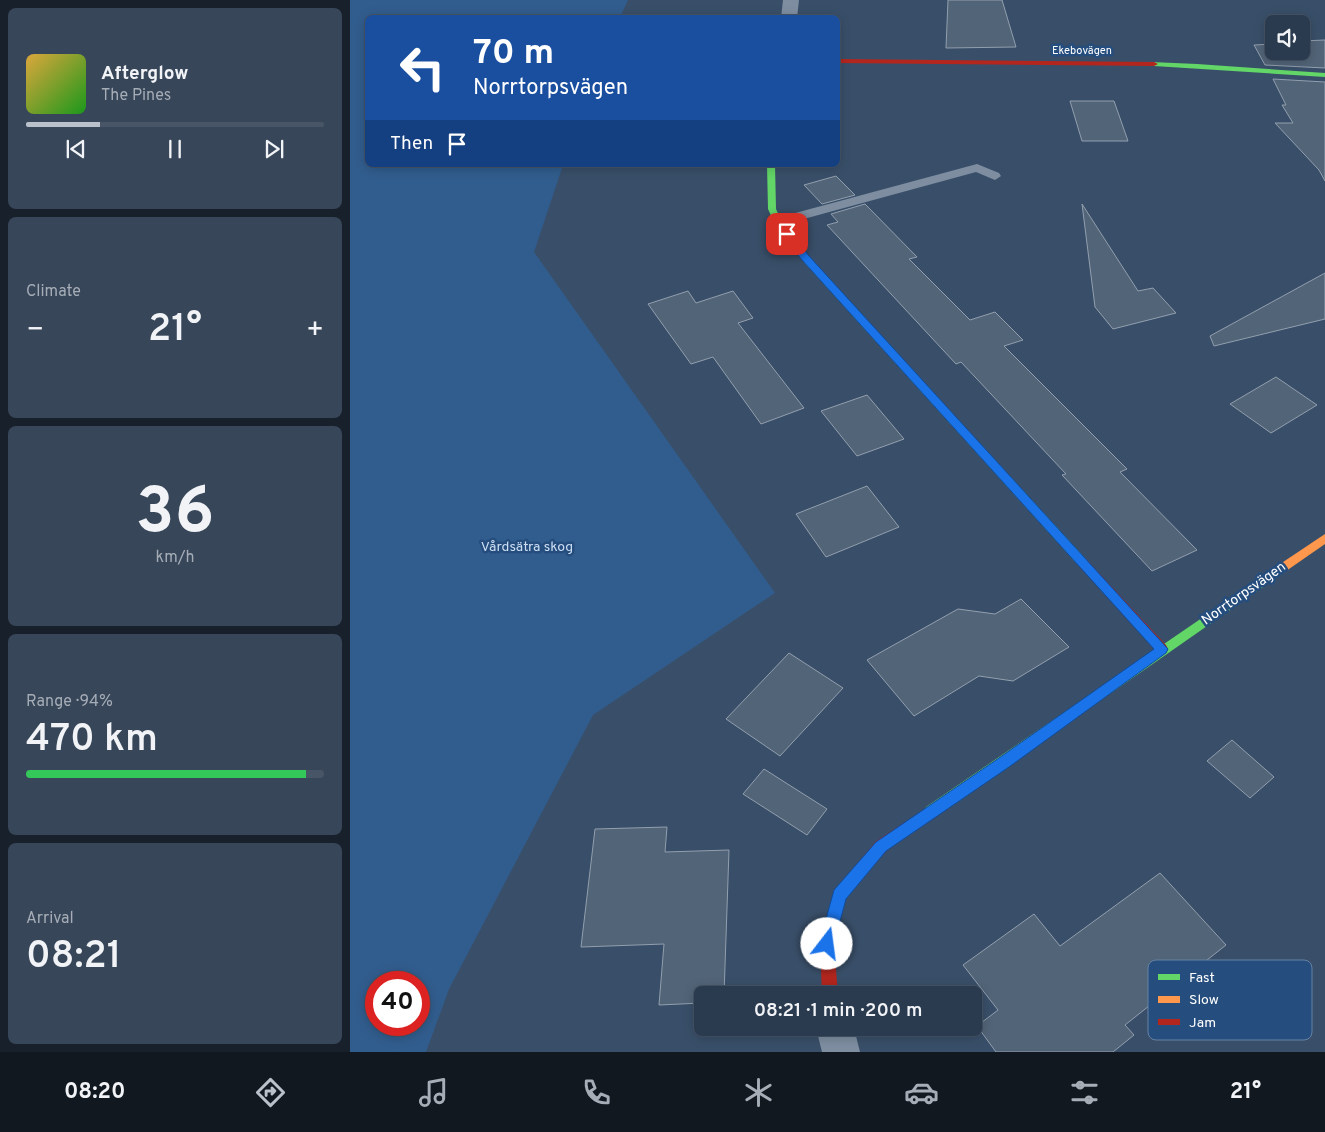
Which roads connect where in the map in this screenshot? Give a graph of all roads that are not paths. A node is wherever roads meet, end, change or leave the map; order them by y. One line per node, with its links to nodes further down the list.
1 (791, 0): 2 (street)
2 (789, 15)
3 (840, 61): 4 (street, Ekebovägen)
4 (1325, 74)
5 (771, 167): 7 (street)
6 (995, 176): 7 (lane)
7 (778, 222): 9 (street)
8 (1325, 538): 9 (street, Norrtorpsvägen)
9 (1162, 649): 10 (street, Norrtorpsvägen)
10 (829, 986)
11 (838, 1036): 12 (street)
12 (841, 1052)

